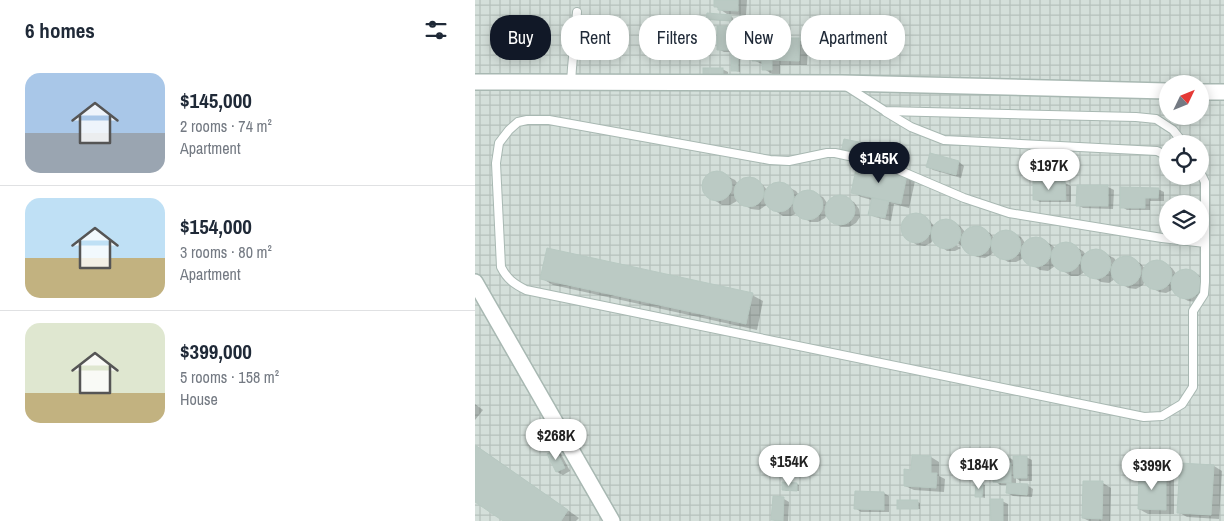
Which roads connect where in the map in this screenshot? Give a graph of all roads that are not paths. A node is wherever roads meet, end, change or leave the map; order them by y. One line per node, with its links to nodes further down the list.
1 (577, 12): 3 (lane)
2 (475, 82): 3 (street)
3 (571, 82): 4 (street)
4 (842, 84): 5 (street); 8 (lane)
5 (1159, 91)
6 (1209, 92): 7 (street)
7 (1224, 92)
8 (885, 111): 9 (lane); 10 (lane)
9 (1177, 135)
10 (1159, 152)
11 (1205, 243): 11 (lane)
12 (475, 282): 13 (street)
13 (612, 521)

